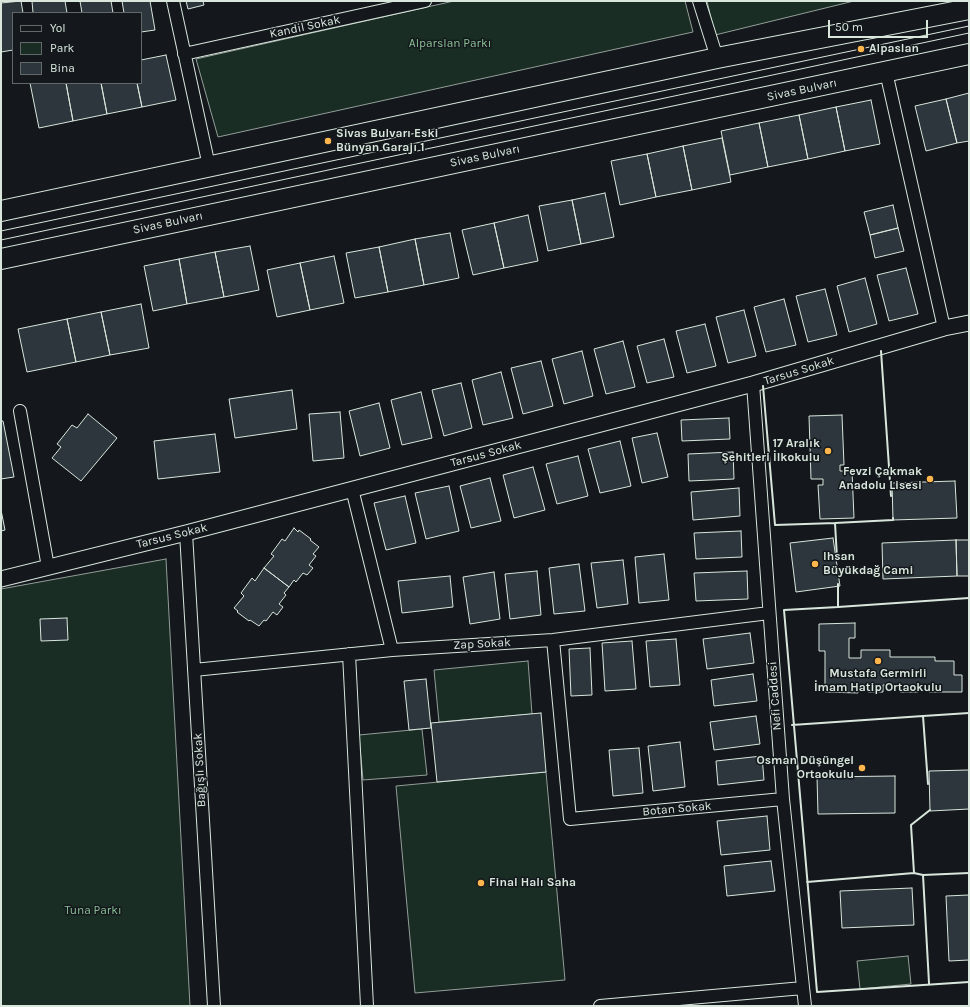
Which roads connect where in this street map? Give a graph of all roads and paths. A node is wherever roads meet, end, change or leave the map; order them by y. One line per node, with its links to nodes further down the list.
1 (173, 1): 5 (street)
2 (425, 1): 5 (street, Kandil Sokak)
3 (700, 1): 7 (street)
4 (969, 9): 7 (highway)
5 (184, 54): 9 (street)
6 (969, 54): 8 (highway, Sivas Bulvarı)
7 (717, 58): 9 (highway)
8 (886, 72): 11 (highway, Sivas Bulvarı); 15 (street)
9 (209, 166): 10 (highway)
10 (1, 211)
11 (32, 252): 12 (highway, Sivas Bulvarı); 13 (highway)
12 (1, 259)
13 (1, 275)
14 (969, 323): 15 (street, Tarsus Sokak)
15 (944, 328): 16 (street, Tarsus Sokak)
16 (753, 384): 18 (street, Tarsus Sokak); 22 (street, Nefi Caddesi)
17 (20, 411): 20 (street)
18 (352, 489): 19 (street, Tarsus Sokak); 24 (street)
19 (186, 533): 20 (street, Tarsus Sokak); 26 (street, Bağışlı Sokak)
20 (48, 568): 21 (street, Tarsus Sokak)
21 (1, 579)
22 (769, 613): 23 (street, Zap Sokak); 27 (street, Nefi Caddesi)
23 (553, 640): 24 (street, Zap Sokak); 27 (street, Botan Sokak)
24 (392, 650): 25 (street, Zap Sokak)
25 (348, 654): 26 (street, Zap Sokak); 30 (street)
26 (194, 670): 29 (street, Bağışlı Sokak)
27 (783, 799): 28 (street, Nefi Caddesi)
28 (804, 988): 31 (street); 32 (street, Nefi Caddesi)
29 (214, 1006)
30 (367, 1006)
31 (600, 1006)
32 (805, 1006)

